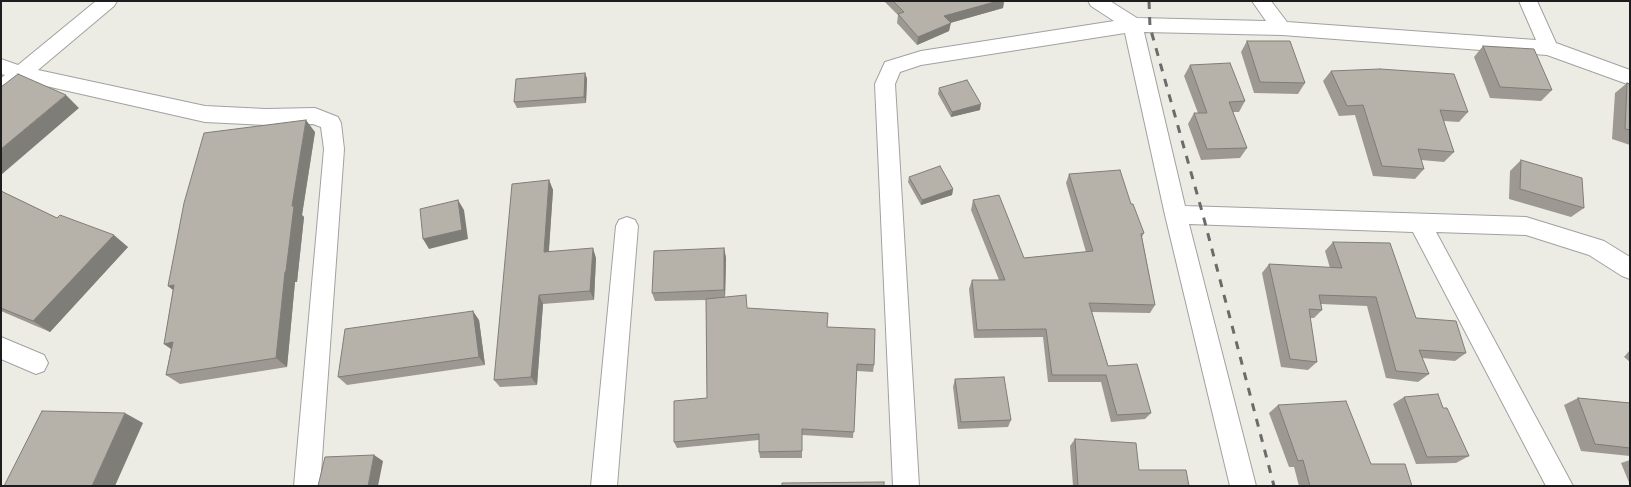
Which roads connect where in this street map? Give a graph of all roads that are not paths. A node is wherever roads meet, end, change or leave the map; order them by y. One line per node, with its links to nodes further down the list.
1 (108, 1): 9 (street)
2 (1097, 1): 5 (street)
3 (1261, 1): 6 (street)
4 (1528, 1): 7 (street)
5 (1134, 25): 6 (street); 12 (street); 20 (street)
6 (1282, 28): 7 (street)
7 (1549, 48): 10 (street)
8 (1, 66): 9 (street)
9 (20, 73): 11 (street); 18 (street)
10 (1630, 78)
11 (1, 88)
12 (1176, 215): 13 (street); 21 (street)
13 (1420, 223): 15 (street); 22 (street)
14 (628, 226): 19 (street)
15 (1630, 269)
16 (1, 348): 17 (street)
17 (36, 363)
18 (307, 486)
19 (604, 486)
20 (906, 486)
21 (1243, 486)
22 (1560, 486)

